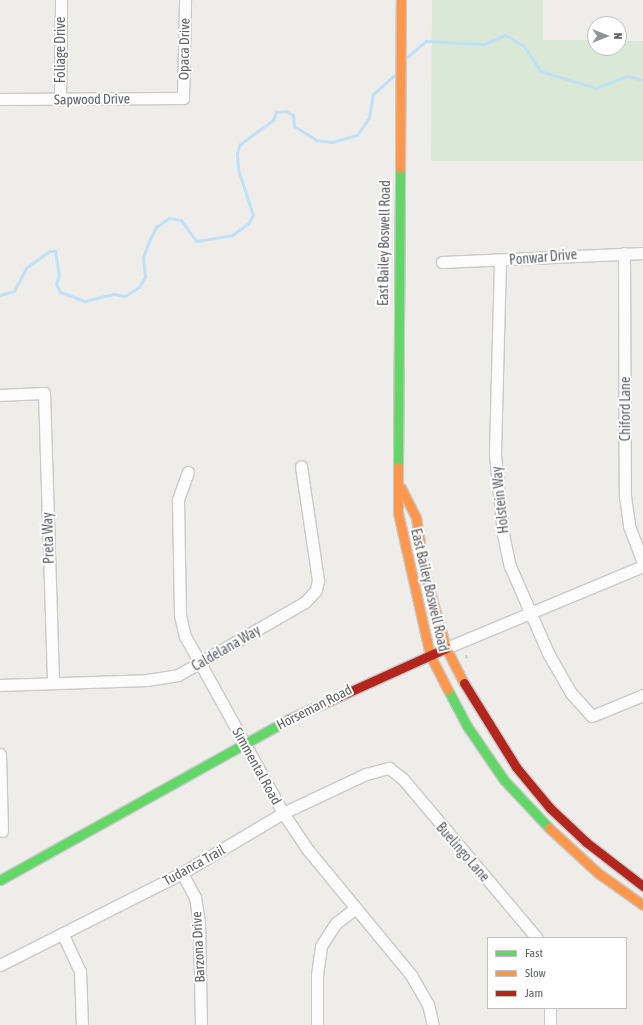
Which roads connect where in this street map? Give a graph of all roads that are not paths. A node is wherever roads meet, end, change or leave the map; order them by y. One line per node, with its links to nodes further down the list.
1 (61, 0): 6 (street, Foliage Drive)
2 (185, 0): 4 (street, Opaca Drive)
3 (401, 0): 14 (street, East Bailey Boswell Road)
4 (183, 98): 6 (street, Sapwood Drive)
5 (0, 100): 6 (street, Sapwood Drive)
6 (60, 100)
7 (624, 253): 8 (street, Ponwar Drive); 9 (street, Ponwar Drive); 15 (street, Chiford Lane)
8 (643, 253)
9 (500, 261): 10 (street, Ponwar Drive); 17 (street, Holstein Way)
10 (442, 262)
11 (0, 395): 21 (street, Preta Way)
12 (301, 466): 20 (street, Caldelana Way)
13 (188, 472): 20 (street, Simmental Road)
14 (400, 487): 18 (street, East Bailey Boswell Road); 19 (street, East Bailey Boswell Road)
15 (643, 563)
16 (643, 566): 17 (street, Horseman Road)
17 (529, 613): 18 (street, Horseman Road); 23 (street, Holstein Way)
18 (446, 648): 19 (street, Horseman Road); 31 (street, East Bailey Boswell Road)
19 (430, 655): 24 (street, Horseman Road); 32 (street, East Bailey Boswell Road)
20 (198, 664): 21 (street, Caldelana Way); 24 (street, Simmental Road)
21 (53, 684): 22 (street, Caldelana Way)
22 (0, 685)
23 (643, 695)
24 (245, 743): 27 (street, Simmental Road); 30 (street, Horseman Road)
25 (0, 754): 28 (street)
26 (389, 768): 27 (street, Tudanca Trail); 35 (street, Buelingo Lane)
27 (284, 814): 29 (street, Tudanca Trail); 33 (street, Simmental Road)
28 (2, 832)
29 (182, 872): 34 (street, Tudanca Trail); 39 (street, Barzona Drive)
30 (0, 880)
31 (643, 886)
32 (643, 905)
33 (356, 908): 40 (street); 41 (street, Simmental Road)
34 (62, 935): 36 (street, Tudanca Trail); 38 (street)
35 (536, 937)
36 (0, 966)
37 (550, 1009): 42 (street)
38 (82, 1025)
39 (200, 1025)
40 (317, 1025)
41 (433, 1025)
42 (550, 1025)

